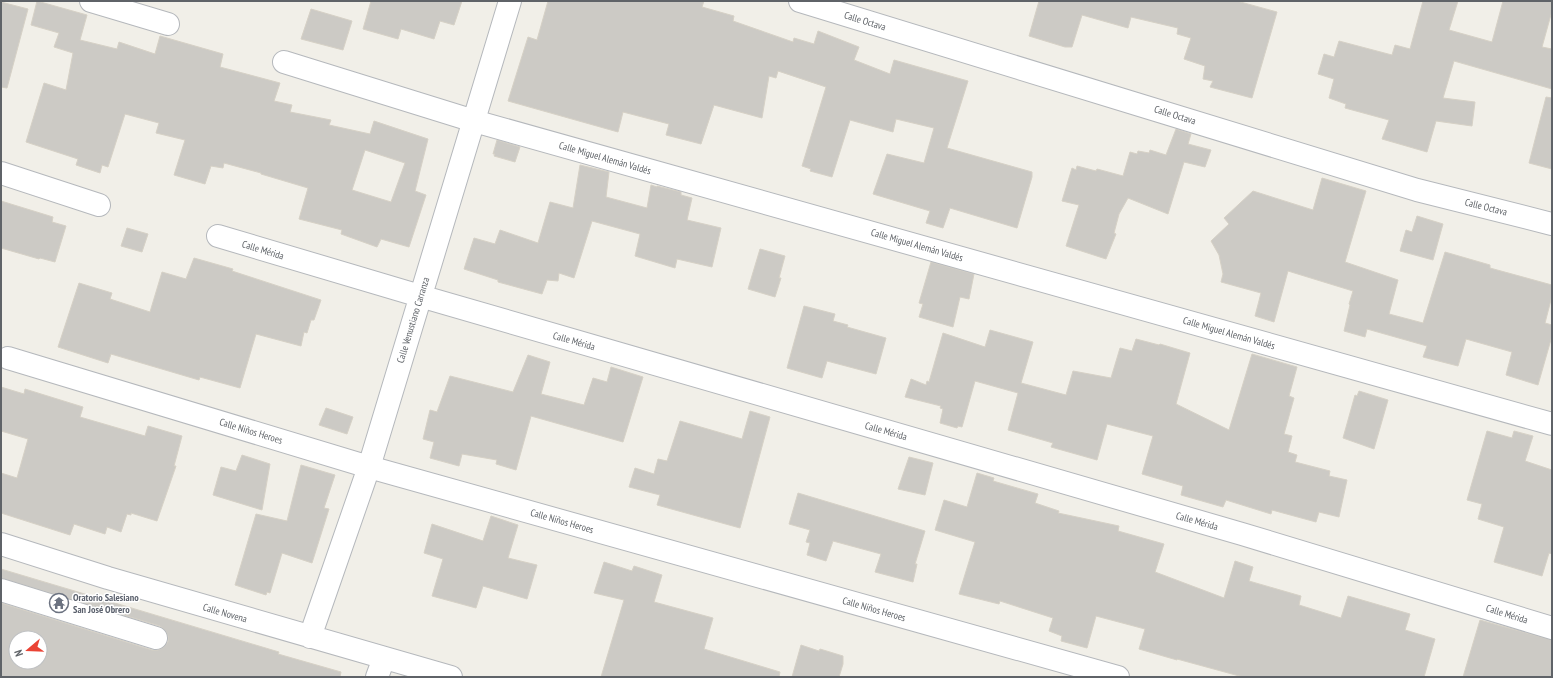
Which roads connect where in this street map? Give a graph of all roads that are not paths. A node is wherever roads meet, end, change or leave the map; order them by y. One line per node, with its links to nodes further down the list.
1 (91, 1): 4 (street)
2 (510, 1): 6 (street, Calle Venustiano Carranza)
3 (800, 1): 9 (street, Calle Octava)
4 (168, 24)
5 (284, 62): 6 (street, Calle Miguel Alemán Valdés)
6 (474, 121): 11 (street, Calle Venustiano Carranza); 13 (street, Calle Miguel Alemán Valdés)
7 (1, 174): 8 (street)
8 (99, 205)
9 (1552, 224)
10 (218, 236): 11 (street, Calle Mérida)
11 (420, 296): 14 (street, Calle Venustiano Carranza); 17 (street, Calle Mérida)
12 (8, 358): 14 (street, Calle Niños Heroes)
13 (1552, 424)
14 (369, 467): 18 (street, Calle Venustiano Carranza); 22 (street, Calle Niños Heroes)
15 (1, 544): 18 (street, Calle Novena)
16 (1, 590): 19 (street)
17 (1552, 628)
18 (310, 637): 20 (street, Calle Novena)
19 (156, 638)
20 (380, 667): 21 (street, Calle Novena)
21 (451, 677)
22 (1118, 677)

